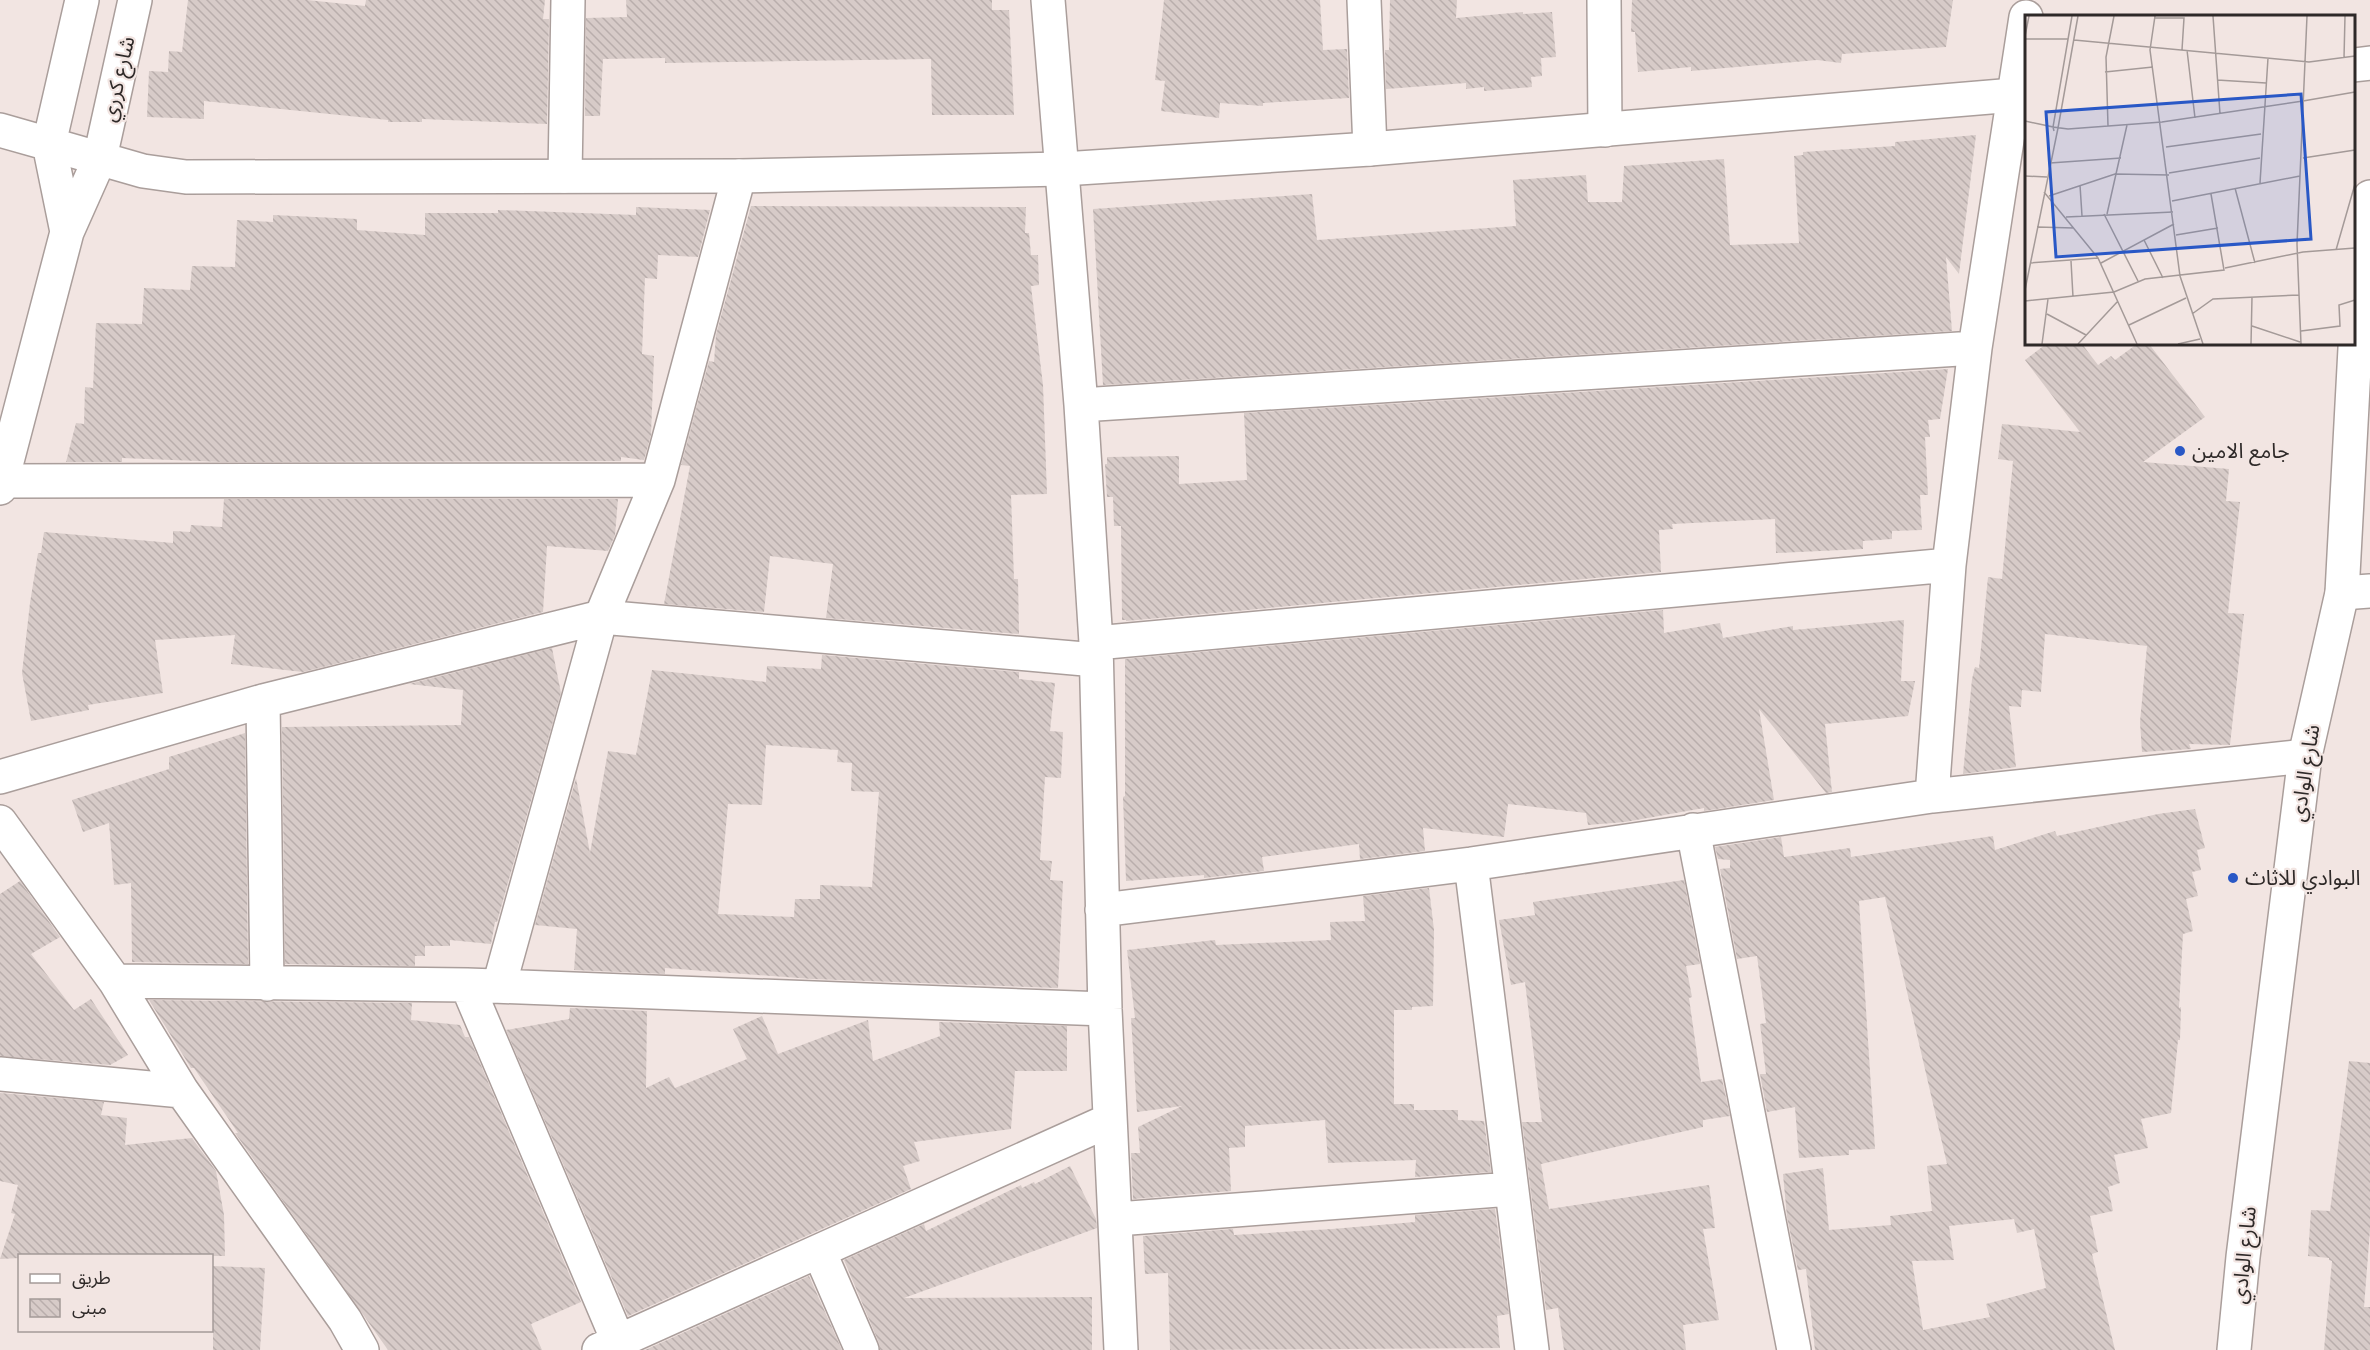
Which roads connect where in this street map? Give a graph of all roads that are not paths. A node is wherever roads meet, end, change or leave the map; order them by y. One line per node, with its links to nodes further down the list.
1 (82, 0): 15 (street)
2 (135, 0): 17 (street, شارع كرري)
3 (568, 0): 19 (street)
4 (1048, 0): 18 (street)
5 (1364, 0): 16 (street)
6 (1604, 0): 14 (street)
7 (2029, 0): 8 (street)
8 (2026, 15)
9 (2025, 30): 12 (street)
10 (2370, 63): 11 (street)
11 (2355, 65)
12 (2020, 95): 14 (street); 23 (street)
13 (0, 130): 15 (street)
14 (1605, 130): 16 (street)
15 (49, 144): 17 (street); 22 (street)
16 (1370, 149): 18 (street)
17 (100, 158): 19 (street); 22 (street, شارع كرري)
18 (1063, 169): 20 (street); 24 (street)
19 (565, 176): 20 (street)
20 (739, 176): 25 (street)
21 (2370, 197): 28 (street, شارع الوادي)
22 (67, 232): 26 (street, شارع كرري)
23 (1976, 348): 24 (street); 27 (street)
24 (1081, 405): 30 (street)
25 (658, 480): 26 (street); 29 (street)
26 (1, 484)
27 (1949, 565): 30 (street); 34 (street)
28 (2356, 592): 32 (street, شارع الوادي)
29 (601, 617): 30 (street); 31 (street); 42 (street)
30 (1096, 652): 38 (street)
31 (263, 701): 33 (street); 40 (street)
32 (2305, 756): 34 (street); 56 (street, شارع الوادي)
33 (0, 777)
34 (1932, 796): 36 (street)
35 (0, 822): 39 (street)
36 (1693, 830): 37 (street); 55 (street)
37 (1471, 864): 38 (street); 47 (street)
38 (1102, 910): 43 (street)
39 (115, 981): 40 (street); 45 (street)
40 (267, 984): 41 (street)
41 (467, 985): 42 (street); 50 (street)
42 (500, 986): 43 (street)
43 (1105, 1009): 46 (street)
44 (0, 1074): 45 (street)
45 (182, 1091): 51 (street)
46 (1110, 1120): 48 (street); 49 (street)
47 (1511, 1189): 48 (street); 54 (street)
48 (1117, 1219): 53 (street)
49 (819, 1251): 50 (street); 52 (street)
50 (613, 1347)
51 (362, 1350)
52 (862, 1350)
53 (1121, 1350)
54 (1532, 1350)
55 (1794, 1350)
56 (2234, 1350)

